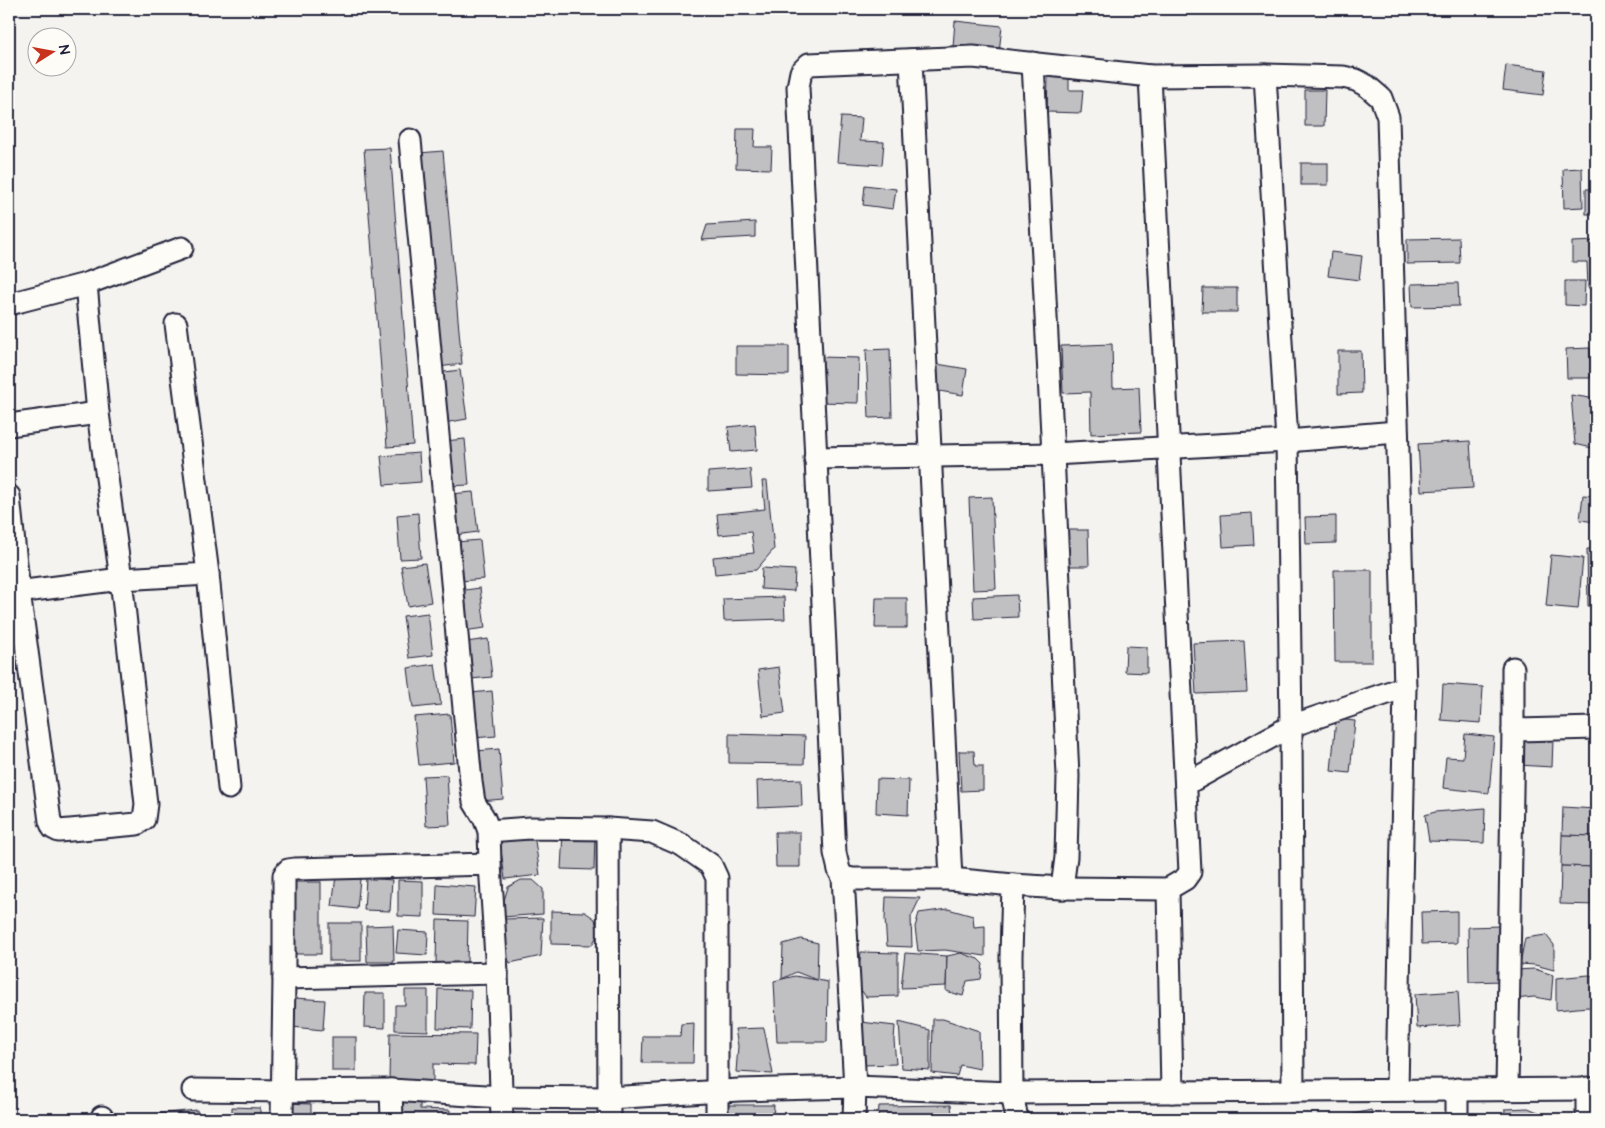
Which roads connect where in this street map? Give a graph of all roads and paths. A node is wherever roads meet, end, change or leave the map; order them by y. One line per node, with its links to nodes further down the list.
1 (910, 60): 2 (street); 16 (street); 17 (street)
2 (1033, 63): 4 (street); 15 (street)
3 (1265, 75): 4 (street); 12 (street); 13 (street)
4 (1150, 76): 14 (street)
5 (410, 140): 30 (street)
6 (182, 248): 7 (street)
7 (86, 284): 8 (street); 10 (street)
8 (9, 304)
9 (176, 324): 19 (street)
10 (98, 413): 11 (street); 20 (street)
11 (9, 425)
12 (1397, 432): 13 (street); 23 (street)
13 (1287, 441): 14 (street); 24 (street)
14 (1168, 447): 15 (street); 27 (street)
15 (1053, 454): 16 (street); 35 (street)
16 (930, 456): 17 (street); 33 (street)
17 (815, 458): 32 (street)
18 (9, 496): 21 (street)
19 (208, 574): 20 (street); 28 (street)
20 (122, 579): 21 (street); 21 (street)
21 (14, 592)
22 (1512, 668): 26 (street)
23 (1405, 687): 24 (street); 45 (street)
24 (1291, 726): 27 (street); 48 (street)
25 (1596, 728): 26 (street)
26 (1513, 730): 41 (street)
27 (1186, 784): 36 (street)
28 (230, 788)
29 (608, 828): 30 (street); 47 (street); 52 (street)
30 (489, 831): 31 (street)
31 (490, 864): 37 (street); 38 (street)
32 (843, 877): 33 (street); 39 (street)
33 (951, 879): 34 (street)
34 (1013, 885): 35 (street); 50 (street)
35 (1062, 888): 36 (street)
36 (1168, 889): 49 (street)
37 (496, 973): 38 (street); 51 (street)
38 (284, 978): 46 (street)
39 (855, 1087): 47 (street); 50 (street); 58 (street)
40 (1457, 1089): 41 (street); 45 (street); 60 (street)
41 (1507, 1089): 42 (street)
42 (1592, 1089): 61 (street)
43 (193, 1090): 46 (street)
44 (391, 1090): 46 (street); 51 (street); 54 (street)
45 (1397, 1090): 48 (street)
46 (283, 1091): 53 (street)
47 (716, 1091): 52 (street); 57 (street)
48 (1293, 1091): 49 (street)
49 (1172, 1092): 50 (street)
50 (1012, 1093): 59 (street)
51 (502, 1096): 52 (street); 55 (street)
52 (608, 1098): 56 (street)
53 (282, 1119)
54 (392, 1119)
55 (502, 1119)
56 (609, 1119)
57 (717, 1119)
58 (854, 1119)
59 (1016, 1119)
60 (1457, 1119)
61 (1587, 1119)

